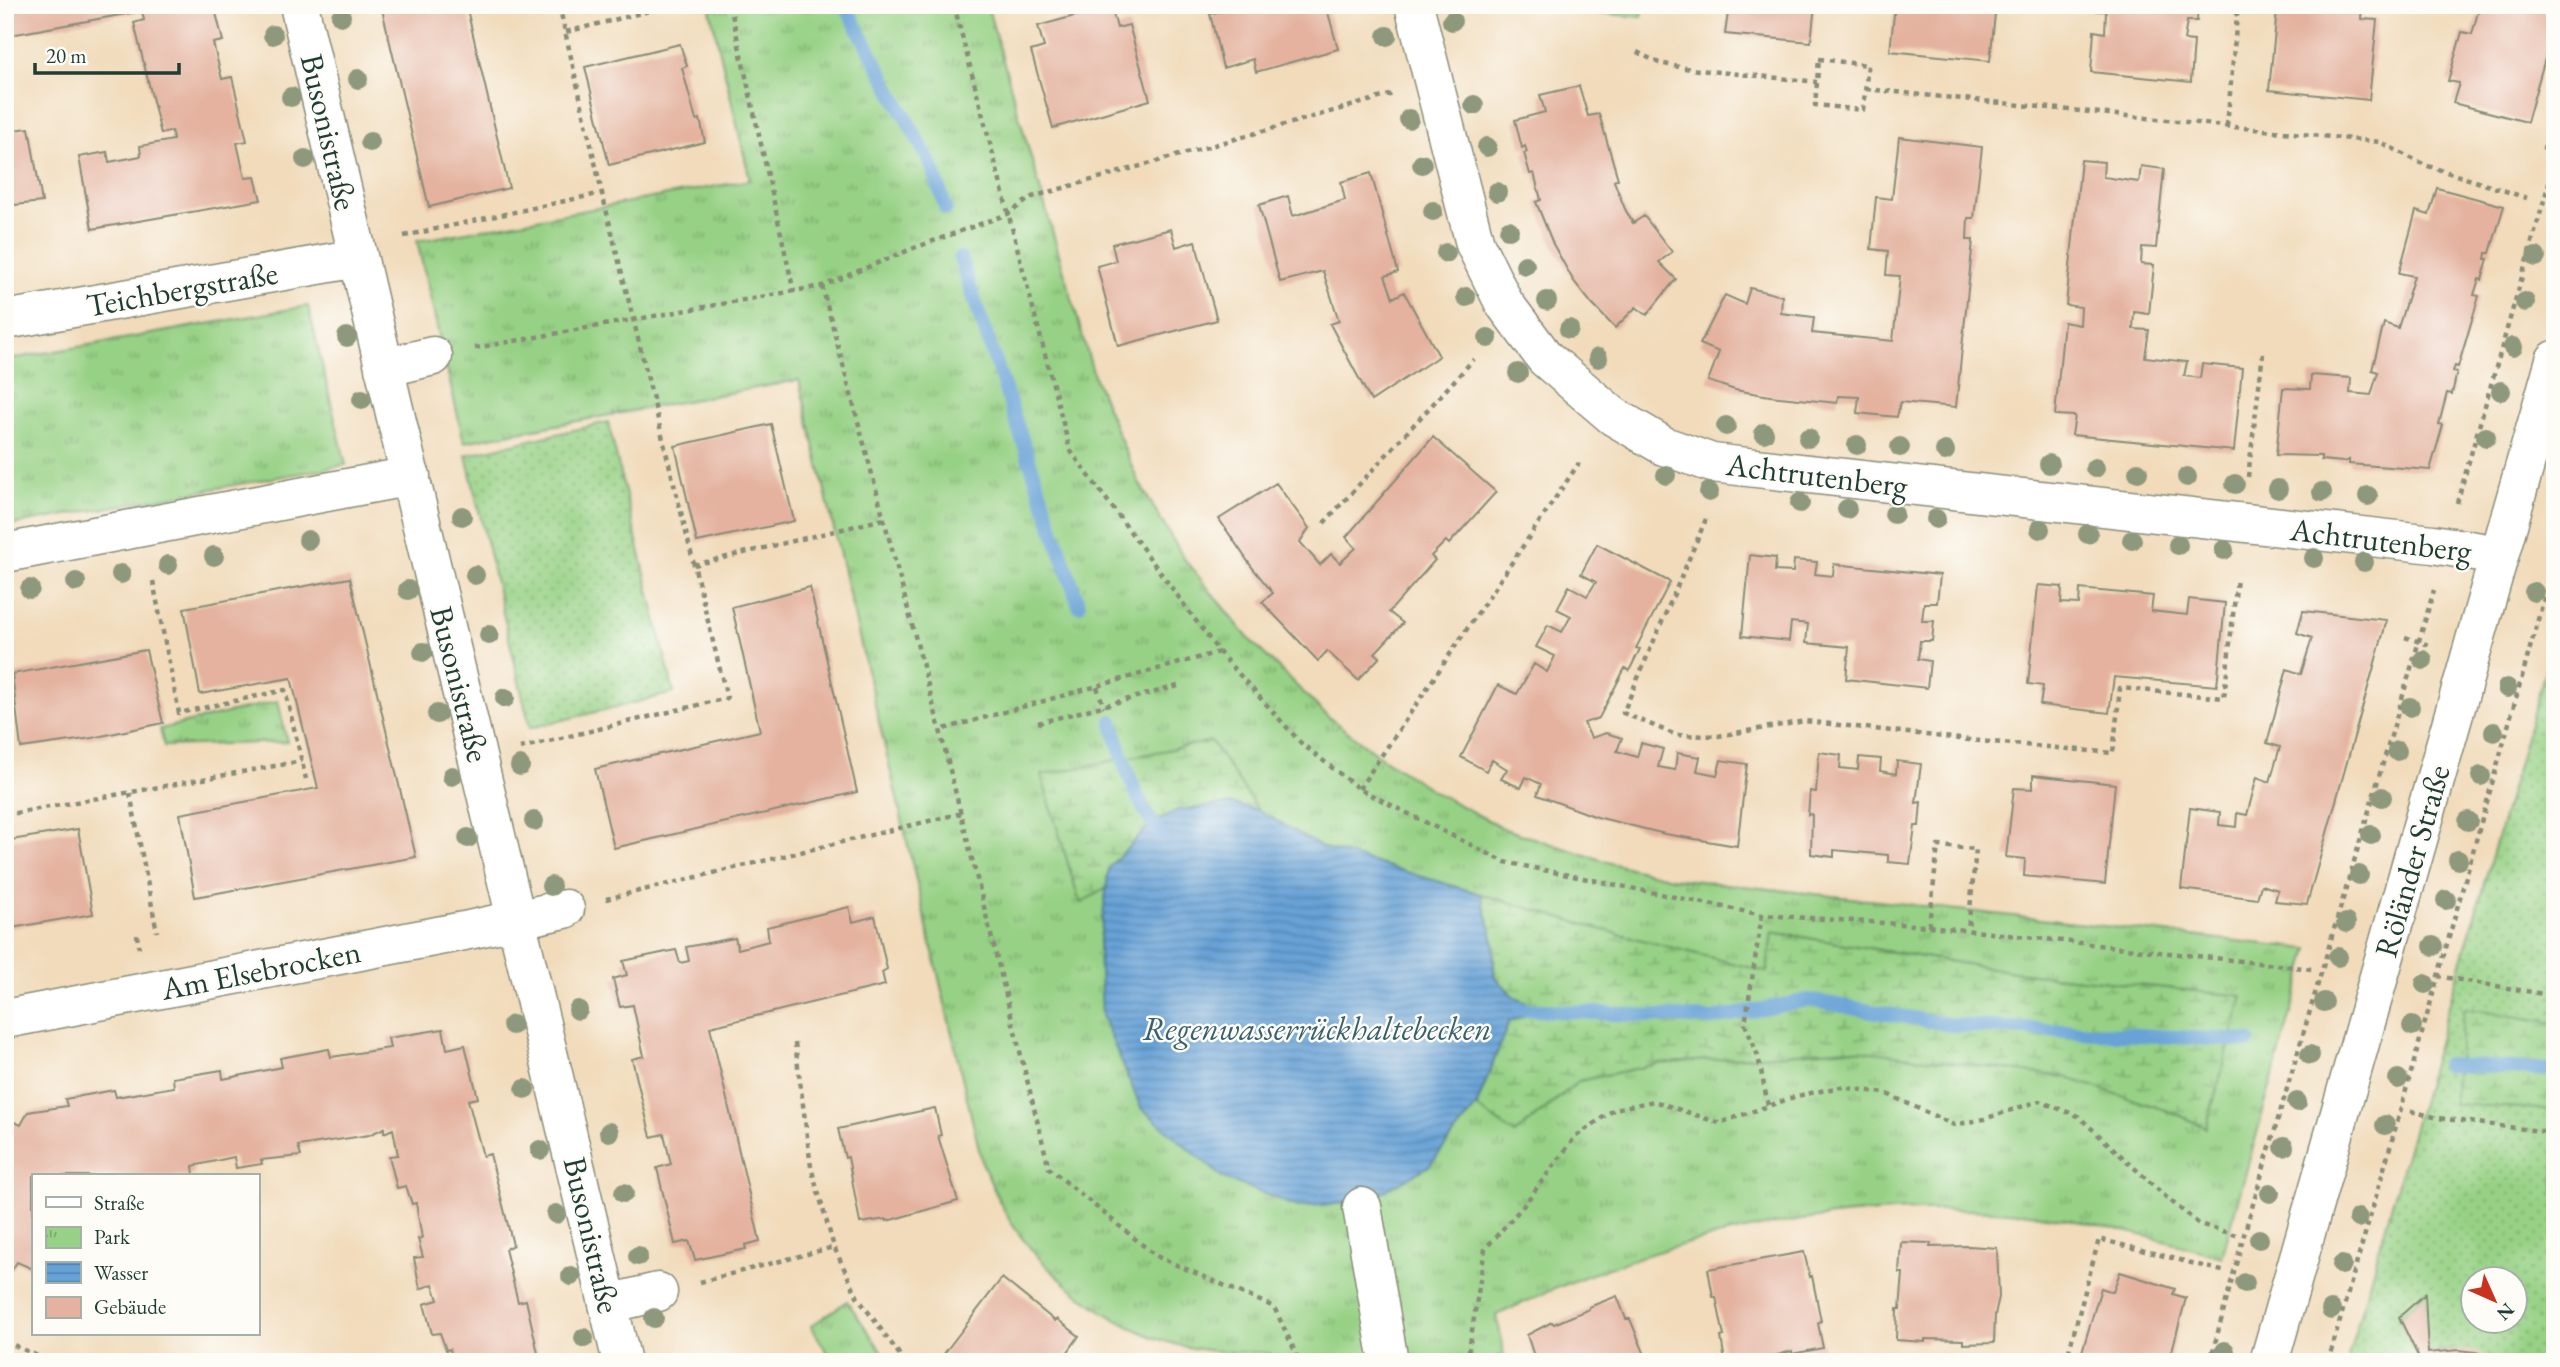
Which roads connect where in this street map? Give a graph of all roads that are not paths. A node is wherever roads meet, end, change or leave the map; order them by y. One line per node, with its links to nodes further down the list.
1 (299, 5): 3 (street, Busonistraße)
2 (1414, 5): 10 (street, Achtrutenberg)
3 (358, 258): 4 (street, Teichbergstraße); 7 (street, Busonistraße)
4 (5, 320)
5 (433, 356): 7 (street)
6 (2555, 360): 10 (street, Röländer Straße)
7 (384, 368): 8 (street, Busonistraße)
8 (411, 476): 9 (street); 12 (street, Busonistraße)
9 (5, 553)
10 (2499, 555): 19 (street, Röländer Straße)
11 (565, 909): 12 (street, Am Elsebrocken)
12 (517, 920): 13 (street, Am Elsebrocken); 16 (street, Busonistraße)
13 (5, 1019)
14 (1362, 1207): 18 (street)
15 (658, 1292): 16 (street)
16 (608, 1304): 17 (street, Busonistraße)
17 (622, 1362)
18 (1389, 1362)
19 (2269, 1362)

